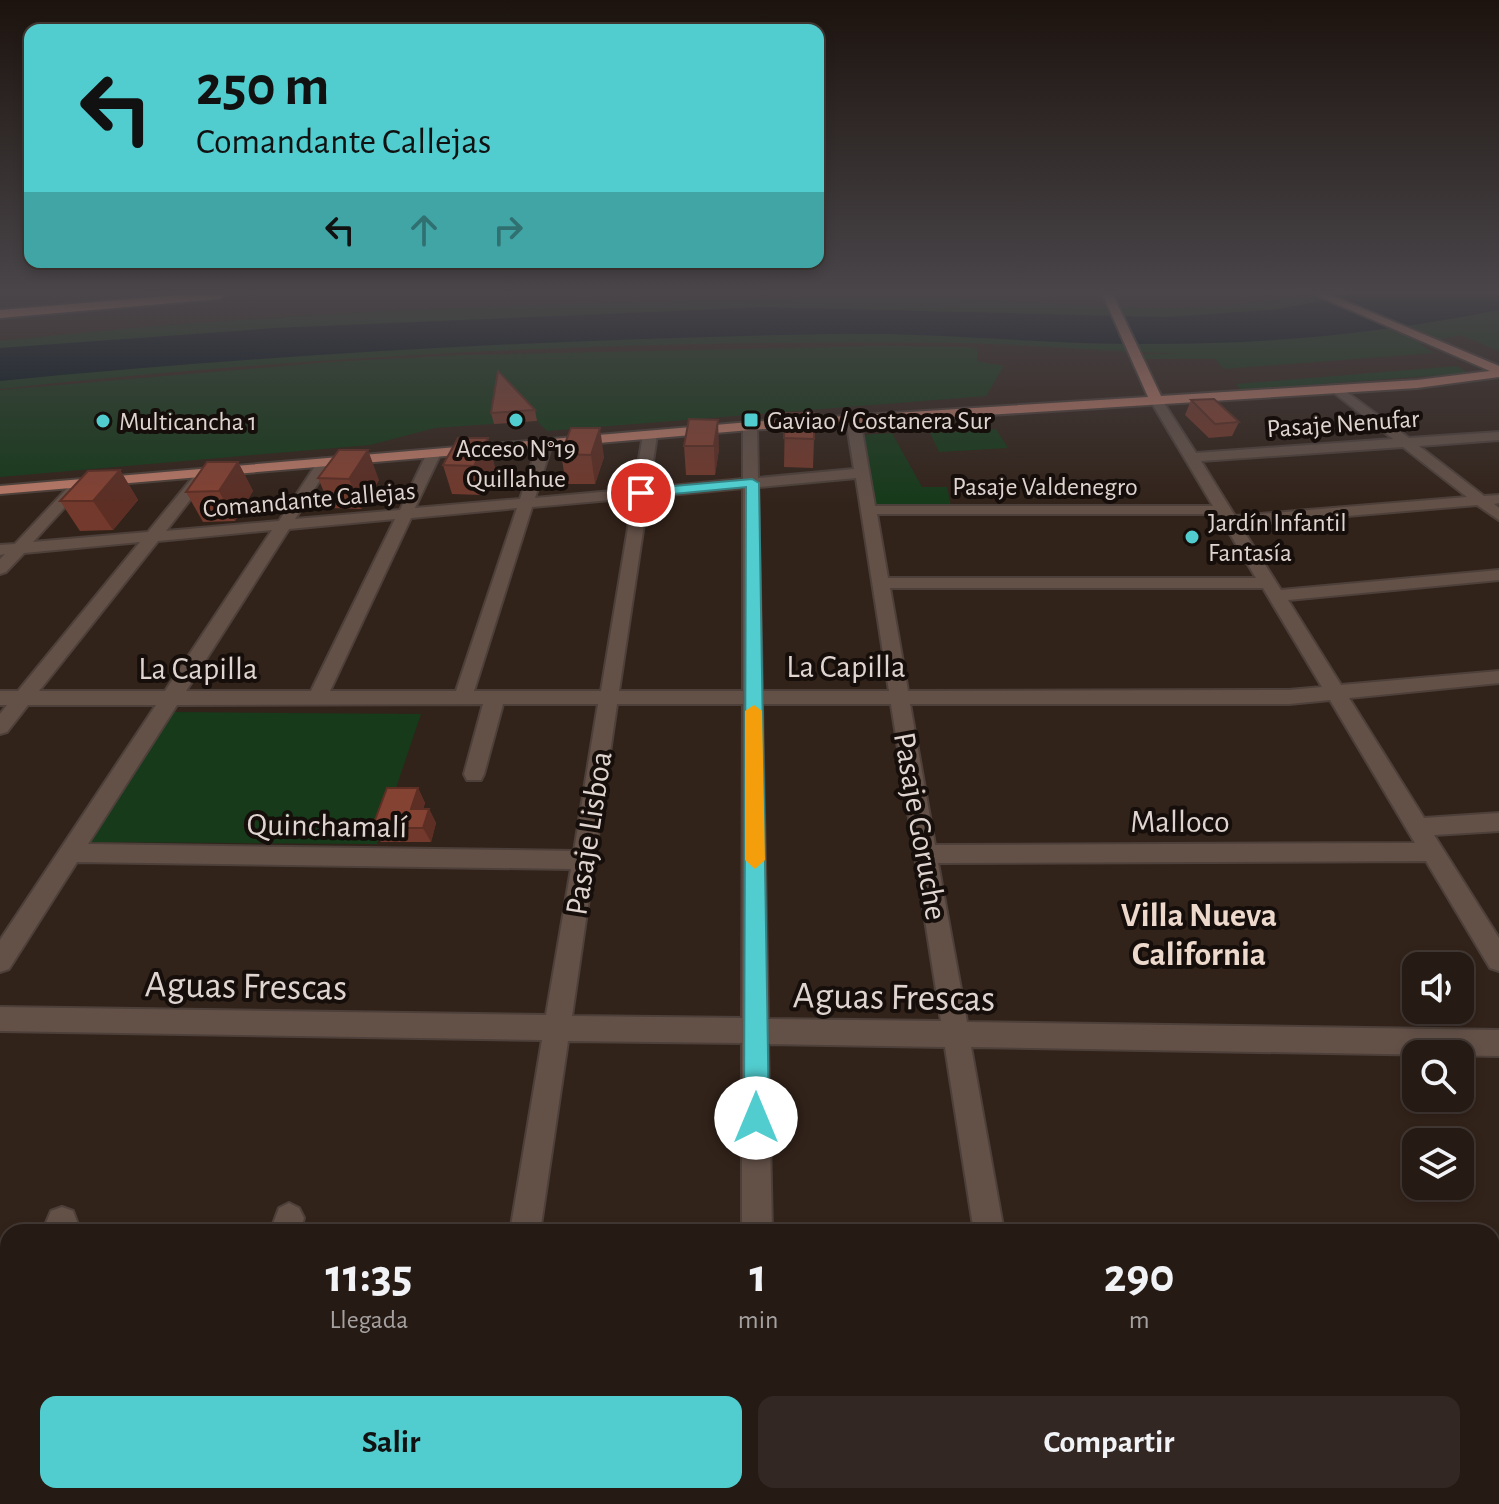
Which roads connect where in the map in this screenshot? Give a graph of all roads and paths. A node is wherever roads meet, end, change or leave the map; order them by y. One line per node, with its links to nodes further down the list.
1 (1138, 365): 4 (main road)
2 (1499, 371): 3 (main road)
3 (1337, 389): 4 (main road); 9 (street)
4 (1156, 400): 5 (main road); 12 (street)
5 (853, 419): 6 (main road); 15 (street, Pasaje Goruche)
6 (750, 426): 7 (main road); 17 (street)
7 (650, 435): 10 (main road); 19 (street, Pasaje Lisboa)
8 (1499, 436): 9 (street, Pasaje Nenufar)
9 (1408, 443): 12 (street, Pasaje Nenufar); 21 (street)
10 (545, 444): 11 (main road); 22 (street)
11 (434, 453): 13 (main road); 24 (street)
12 (1191, 458): 26 (street)
13 (324, 463): 14 (main road); 27 (street)
14 (205, 473): 16 (main road); 28 (street)
15 (862, 473): 17 (street, Comandante Callejas); 23 (street, Pasaje Goruche)
16 (79, 483): 18 (main road); 29 (street)
17 (752, 483): 19 (street, Comandante Callejas); 38 (street)
18 (0, 490)
19 (641, 493): 22 (street, Comandante Callejas); 37 (street, Pasaje Lisboa)
20 (1499, 499): 21 (street, Pasaje Valdenegro)
21 (1481, 501): 25 (street); 26 (street, Pasaje Valdenegro)
22 (526, 504): 24 (street, Comandante Callejas); 42 (street)
23 (868, 510): 26 (street, Pasaje Valdenegro); 33 (street, Pasaje Goruche)
24 (405, 514): 27 (street, Comandante Callejas); 41 (street)
25 (1499, 515)
26 (1226, 516): 34 (street)
27 (284, 525): 28 (street, Comandante Callejas); 40 (street)
28 (152, 537): 29 (street, Comandante Callejas); 45 (street)
29 (19, 549): 30 (street, Comandante Callejas); 31 (street)
30 (0, 550)
31 (0, 569)
32 (1499, 575): 34 (street)
33 (881, 583): 34 (street); 39 (street, Pasaje Goruche)
34 (1272, 590): 36 (street)
35 (1499, 677): 36 (street, La Capilla)
36 (1337, 694): 39 (street, La Capilla); 49 (street)
37 (609, 696): 38 (street, La Capilla); 43 (street, La Capilla); 53 (street, Pasaje Lisboa)
38 (754, 696): 39 (street, La Capilla); 58 (street)
39 (900, 696): 52 (street, Pasaje Goruche)
40 (172, 697): 41 (street, La Capilla); 45 (street, La Capilla); 51 (street)
41 (318, 697): 42 (street, La Capilla)
42 (463, 697): 43 (street, La Capilla)
43 (495, 697): 47 (street)
44 (0, 698): 45 (street, La Capilla)
45 (23, 698): 46 (street)
46 (0, 727)
47 (474, 774)
48 (1499, 822): 49 (street)
49 (1418, 827): 50 (street)
50 (1434, 852): 52 (street, Malloco); 54 (street)
51 (70, 853): 53 (street, Quinchamalí); 55 (street)
52 (926, 854): 59 (street, Pasaje Goruche)
53 (583, 860): 57 (street, Pasaje Lisboa)
54 (1499, 960)
55 (0, 961)
56 (0, 1019): 57 (street, Aguas Frescas)
57 (557, 1029): 58 (street, Aguas Frescas); 61 (street, Pasaje Lisboa)
58 (756, 1032): 59 (street, Aguas Frescas); 62 (street)
59 (956, 1036): 60 (street, Aguas Frescas); 63 (street, Pasaje Goruche)
60 (1499, 1043)
61 (526, 1224)
62 (757, 1224)
63 (988, 1224)

